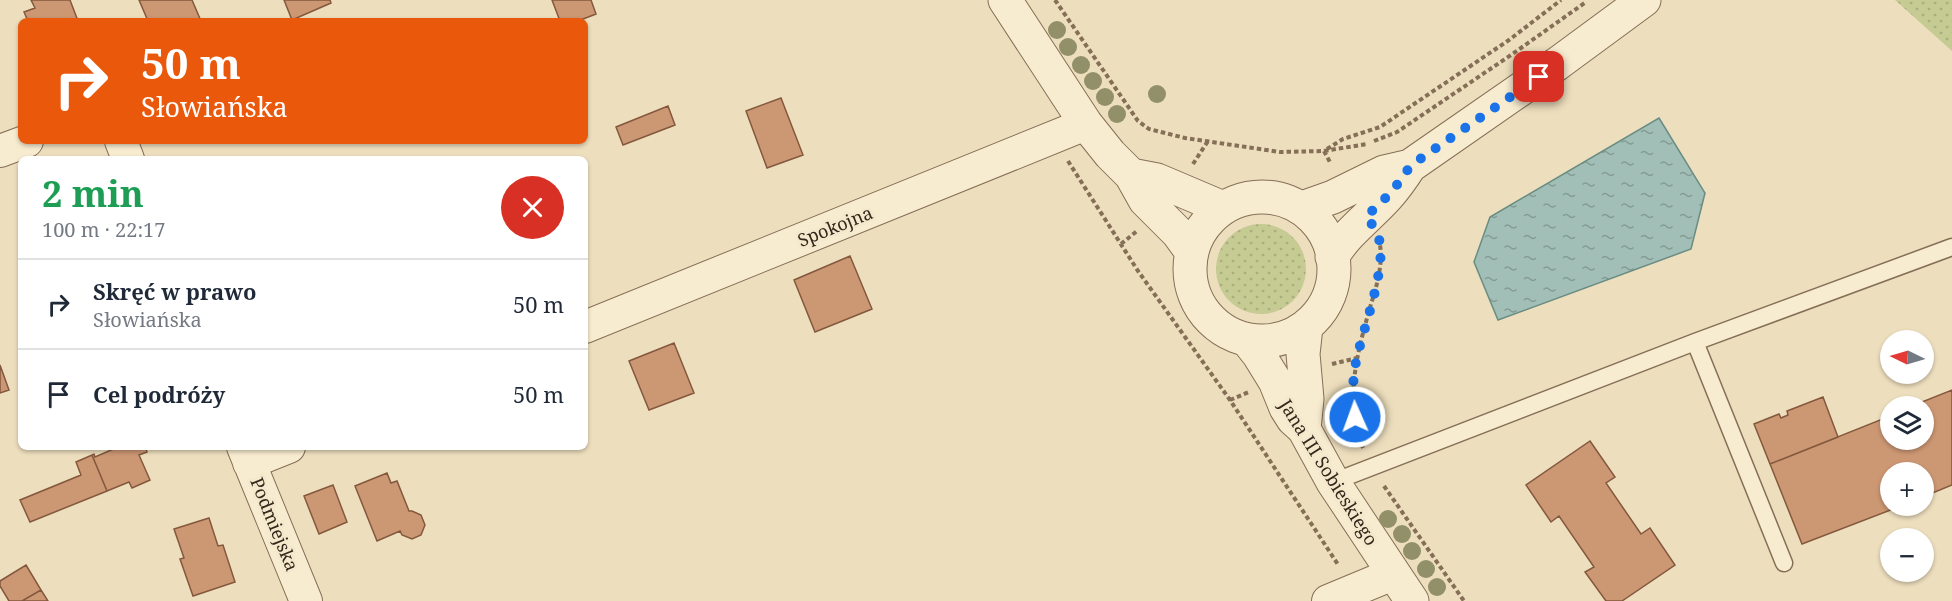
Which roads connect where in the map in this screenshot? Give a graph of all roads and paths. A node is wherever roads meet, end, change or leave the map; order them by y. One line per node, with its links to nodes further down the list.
1 (1005, 0): 6 (street)
2 (1055, 0): 9 (path)
3 (1561, 0): 9 (path)
4 (1588, 0): 9 (path)
5 (1644, 0): 12 (street)
6 (1086, 124): 7 (street, Spokojna); 11 (street)
7 (1053, 137): 18 (street, Spokojna); 29 (path)
8 (20, 144): 10 (street)
9 (1324, 151): 12 (path)
10 (0, 152)
11 (1131, 175): 13 (street); 16 (street)
12 (1357, 203): 14 (street); 17 (street); 25 (path)
13 (1222, 208): 14 (street); 16 (street)
14 (1302, 208): 17 (street)
15 (1952, 247): 21 (lane)
16 (1191, 251): 20 (street)
17 (1332, 257): 19 (street)
18 (588, 326)
19 (1306, 327): 20 (street); 22 (street)
20 (1248, 341): 22 (street, Jana III Sobieskiego)
21 (1695, 342): 25 (lane); 27 (lane)
22 (1304, 429): 26 (street, Jana III Sobieskiego)
23 (273, 450): 24 (street)
24 (246, 455): 30 (street, Podmiejska)
25 (1371, 466): 26 (lane); 32 (path)
26 (1333, 482): 28 (street, Jana III Sobieskiego)
27 (1784, 563)
28 (1393, 574): 29 (street); 31 (street, Jana III Sobieskiego)
29 (1341, 595)
30 (306, 601)
31 (1412, 601)
32 (1464, 601)

